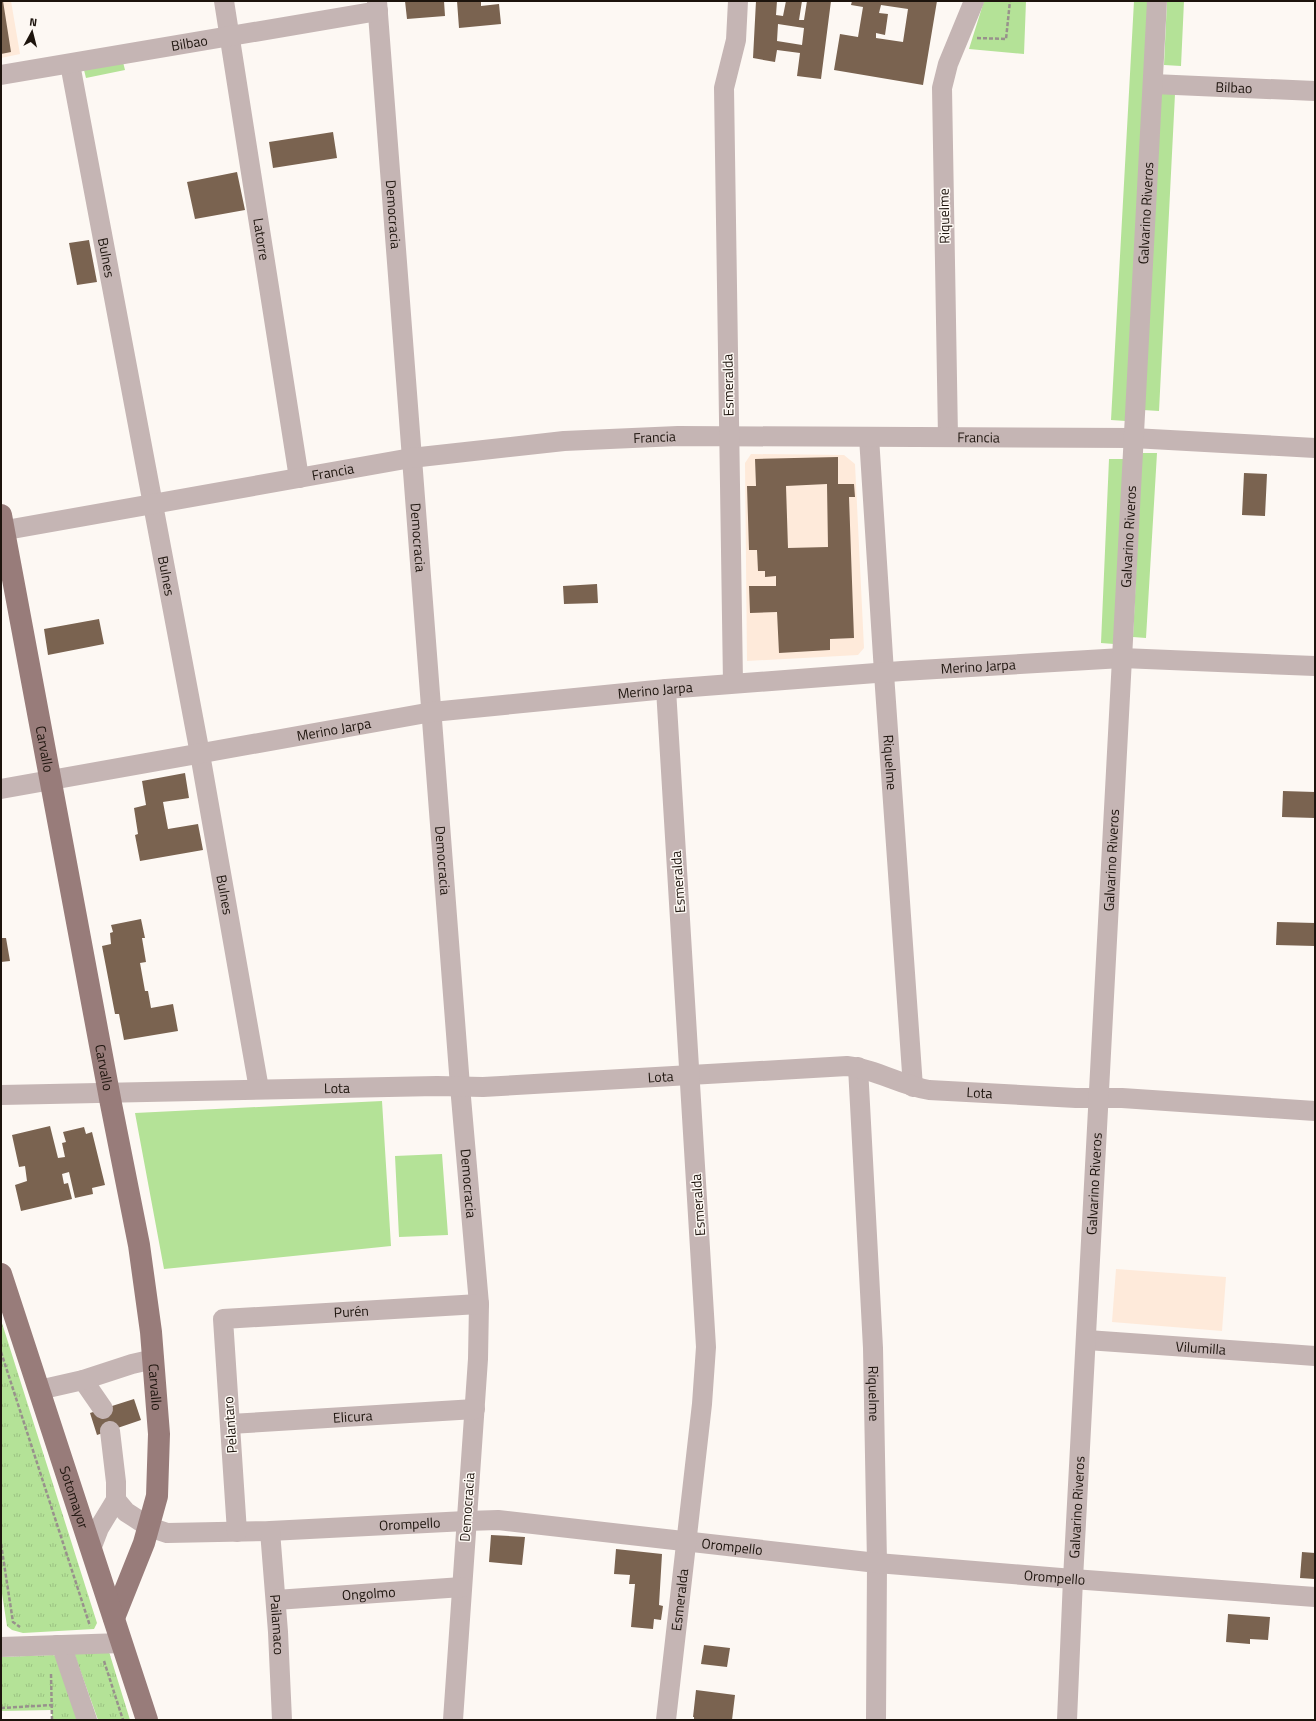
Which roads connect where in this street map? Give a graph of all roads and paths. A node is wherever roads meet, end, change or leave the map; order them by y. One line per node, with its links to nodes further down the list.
1 (224, 1): 7 (street, Latorre)
2 (738, 1): 13 (street, Esmeralda)
3 (974, 1): 8 (street, Riquelme)
4 (1010, 1): 8 (path)
5 (1157, 1): 11 (street, Galvarino Riveros)
6 (377, 6): 7 (street, Bilbao); 18 (street, Democracia)
7 (230, 36): 9 (street, Bilbao); 19 (street, Latorre)
8 (960, 38): 15 (street, Riquelme)
9 (70, 64): 10 (street, Bilbao); 20 (street, Bulnes)
10 (1, 75)
11 (1153, 84): 12 (street, Bilbao); 16 (street, Galvarino Riveros)
12 (1315, 91)
13 (729, 436): 14 (street, Francia); 18 (street, Francia); 25 (street, Esmeralda)
14 (869, 437): 15 (street, Francia); 24 (street, Riquelme)
15 (948, 437): 16 (street, Francia)
16 (1133, 438): 17 (street, Francia); 22 (street, Galvarino Riveros)
17 (1315, 448)
18 (411, 458): 19 (street, Francia); 27 (street, Democracia)
19 (299, 478): 20 (street, Francia)
20 (152, 504): 21 (street, Francia); 28 (street, Bulnes)
21 (2, 526): 29 (main road, Carvallo)
22 (1122, 658): 23 (street, Merino Jarpa); 24 (street, Merino Jarpa); 38 (street, Galvarino Riveros)
23 (1315, 666)
24 (884, 672): 25 (street, Merino Jarpa); 34 (street, Riquelme)
25 (733, 683): 26 (street, Merino Jarpa)
26 (666, 689): 27 (street, Merino Jarpa); 32 (street, Esmeralda)
27 (432, 712): 28 (street, Merino Jarpa); 33 (street, Democracia)
28 (200, 754): 29 (street, Merino Jarpa); 35 (street, Bulnes)
29 (50, 780): 30 (street, Merino Jarpa); 36 (main road, Carvallo)
30 (1, 789)
31 (858, 1067): 32 (street, Lota); 34 (street, Lota); 61 (street, Riquelme)
32 (690, 1074): 33 (street, Lota); 58 (street, Esmeralda)
33 (460, 1086): 35 (street, Lota); 41 (street, Democracia)
34 (913, 1087): 38 (street, Lota)
35 (259, 1089): 36 (street, Lota)
36 (109, 1092): 37 (street, Lota); 46 (main road, Carvallo)
37 (1, 1095)
38 (1099, 1098): 39 (street, Lota); 43 (street, Galvarino Riveros)
39 (1315, 1111)
40 (1, 1274): 48 (main road, Sotomayor)
41 (479, 1304): 42 (street, Purén); 50 (street, Democracia)
42 (223, 1319): 51 (street, Pelantaro)
43 (1087, 1340): 45 (street, Vilumilla); 62 (street, Galvarino Riveros)
44 (1, 1352): 68 (path)
45 (1315, 1356)
46 (154, 1360): 47 (street); 55 (main road, Carvallo)
47 (83, 1380): 48 (street); 49 (street)
48 (39, 1390): 60 (main road, Sotomayor)
49 (103, 1409)
50 (475, 1409): 51 (street, Elicura); 54 (street, Democracia)
51 (230, 1424): 57 (street, Pelantaro)
52 (110, 1431): 53 (street)
53 (116, 1500): 55 (street, Orompello); 60 (street)
54 (466, 1520): 56 (street, Orompello); 58 (street, Orompello); 63 (street, Democracia)
55 (149, 1527): 57 (street, Orompello); 66 (main road, Carvallo)
56 (270, 1531): 57 (street, Orompello); 65 (street, Pailamaco)
57 (237, 1532)
58 (686, 1541): 61 (street, Orompello); 82 (street, Esmeralda)
59 (1, 1544): 69 (path)
60 (91, 1549): 66 (main road, Sotomayor)
61 (877, 1563): 62 (street, Orompello); 83 (street, Riquelme)
62 (1073, 1579): 64 (street, Orompello); 84 (street, Galvarino Riveros)
63 (462, 1587): 65 (street, Ongolmo); 81 (street, Democracia)
64 (1315, 1597)
65 (276, 1600): 80 (street, Pailamaco)
66 (114, 1618): 70 (main road, Sotomayor)
67 (82, 1624): 68 (path)
68 (90, 1624): 73 (path)
69 (21, 1628)
70 (122, 1643): 73 (street); 79 (main road, Sotomayor)
71 (54, 1645): 72 (street); 73 (street); 74 (path); 77 (street)
72 (1, 1647)
73 (98, 1650): 78 (path)
74 (52, 1705): 75 (path); 76 (path)
75 (1, 1708)
76 (52, 1720)
77 (87, 1720)
78 (123, 1720)
79 (147, 1720)
80 (282, 1720)
81 (453, 1720)
82 (666, 1720)
83 (876, 1720)
84 (1067, 1720)

